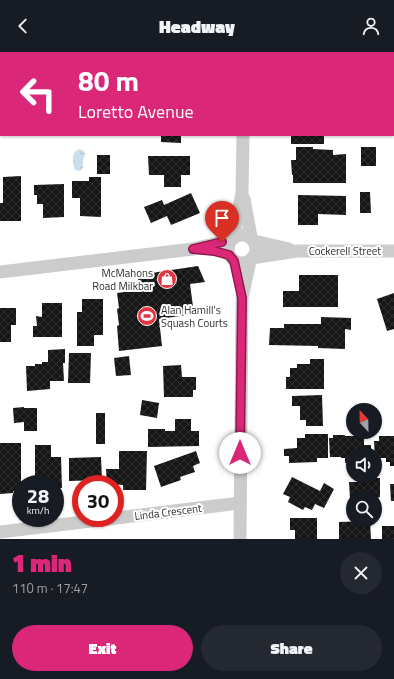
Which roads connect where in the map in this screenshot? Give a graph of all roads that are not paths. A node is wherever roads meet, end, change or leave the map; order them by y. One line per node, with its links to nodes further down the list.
1 (243, 136): 2 (street)
2 (242, 193): 3 (street); 4 (street)
3 (231, 239): 4 (street); 5 (street); 8 (street)
4 (252, 239): 6 (street, Cockerell Street); 9 (street)
5 (193, 249): 8 (street); 10 (street)
6 (297, 251): 7 (street, Cockerell Street); 9 (street, Cockerell Street)
7 (394, 251)
8 (231, 258): 9 (street); 11 (street)
9 (251, 259): 11 (street)
10 (0, 272)
11 (242, 298): 12 (street)
12 (240, 503): 13 (street, Linda Crescent); 14 (street)
13 (0, 532)
14 (240, 539)

